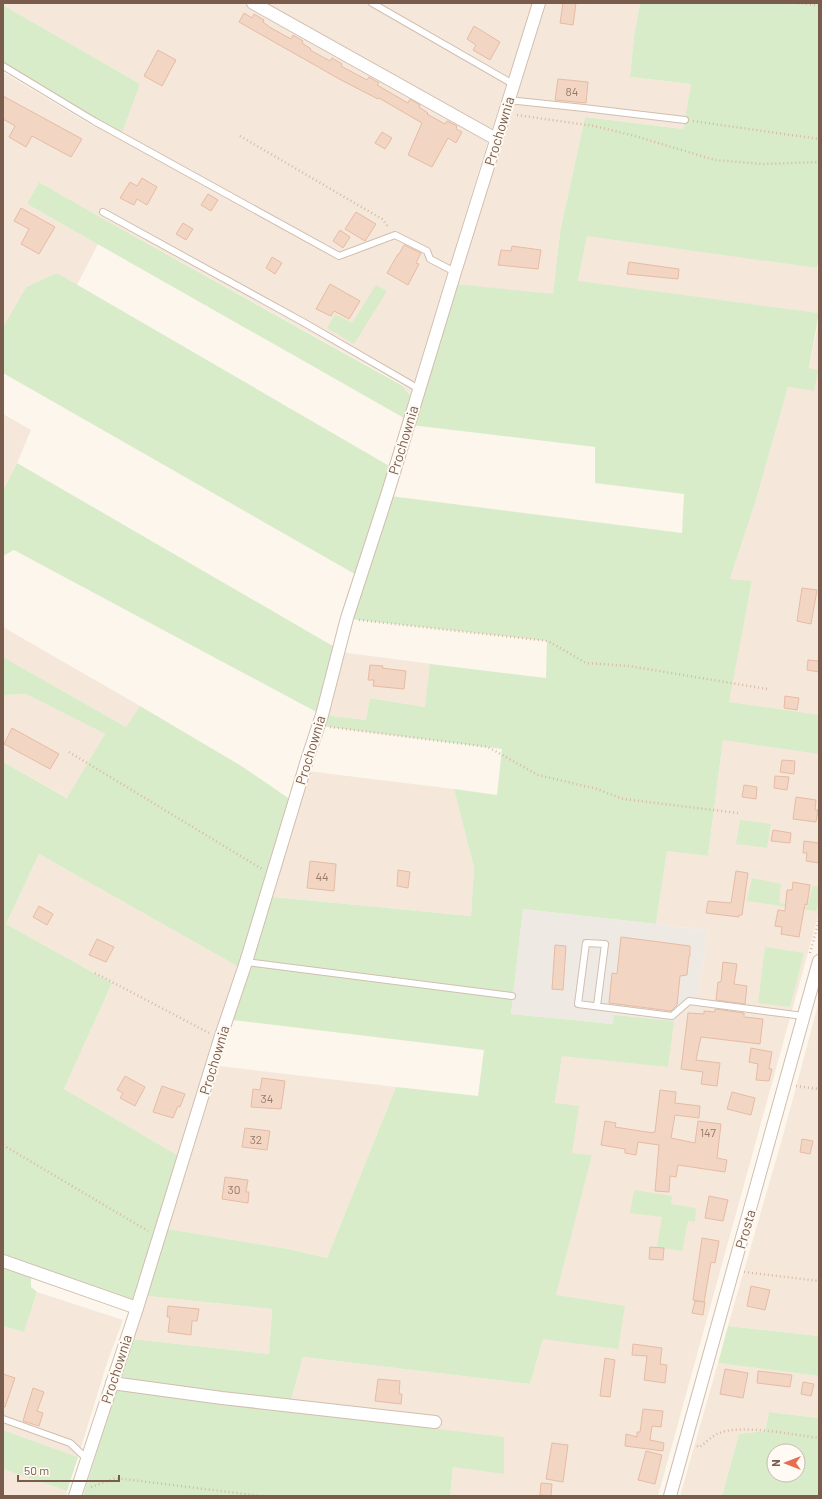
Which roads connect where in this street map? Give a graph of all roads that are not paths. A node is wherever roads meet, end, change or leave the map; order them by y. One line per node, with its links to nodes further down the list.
1 (253, 3): 8 (street)
2 (372, 3): 5 (lane)
3 (539, 3): 5 (street, Prochownia)
4 (3, 66): 10 (lane)
5 (513, 84): 6 (street, Prochownia)
6 (508, 100): 7 (lane); 8 (street, Prochownia)
7 (685, 120)
8 (496, 138): 10 (street, Prochownia)
9 (103, 212): 11 (lane)
10 (455, 272): 11 (street, Prochownia)
11 (418, 389): 13 (street, Prochownia)
12 (819, 961): 16 (street, Prosta)
13 (246, 962): 14 (lane); 18 (street, Prochownia)
14 (512, 996)
15 (598, 1006): 15 (lane); 16 (lane)
16 (803, 1016): 24 (street, Prosta)
17 (3, 1261): 18 (street)
18 (137, 1308): 19 (street, Prochownia)
19 (112, 1383): 21 (street); 22 (street, Prochownia)
20 (3, 1419): 22 (lane)
21 (435, 1422)
22 (87, 1459): 23 (street, Prochownia)
23 (76, 1494)
24 (670, 1496)

